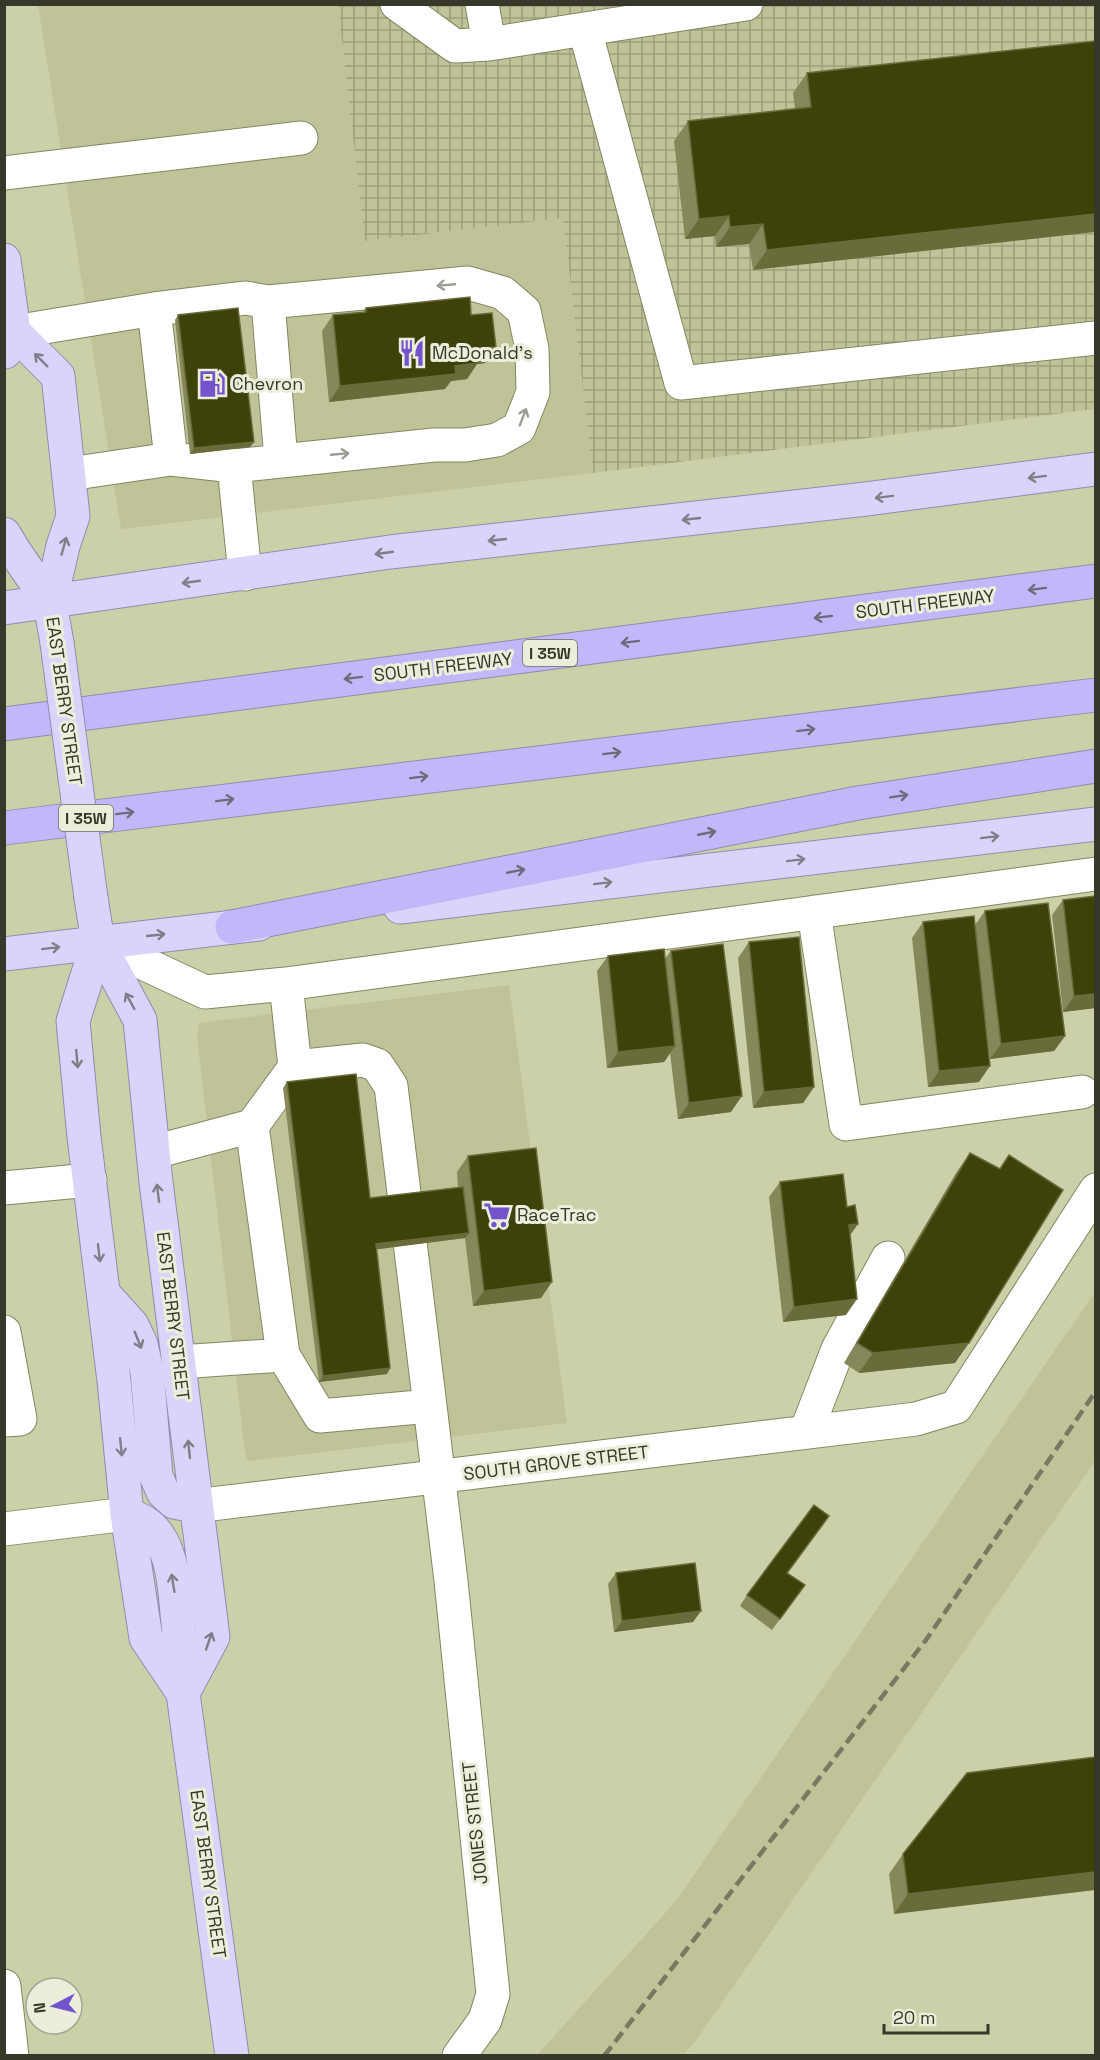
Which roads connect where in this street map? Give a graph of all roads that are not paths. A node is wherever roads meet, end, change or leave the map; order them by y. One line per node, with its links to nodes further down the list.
1 (397, 4): 5 (street)
2 (482, 4): 5 (street)
3 (746, 4): 4 (street)
4 (585, 30): 5 (street); 11 (street)
5 (489, 44)
6 (301, 138): 7 (street)
7 (4, 172)
8 (4, 260): 12 (main road)
9 (268, 302): 10 (street); 14 (street); 14 (street, one-way to 9)
10 (154, 309): 12 (street); 13 (street)
11 (1095, 338)
12 (9, 342): 17 (main road, EAST BERRY STREET, one-way to 12)
13 (171, 459): 15 (street); 17 (street)
14 (281, 460): 15 (street)
15 (234, 466): 19 (street)
16 (1095, 469): 19 (main road, one-way to 19)
17 (69, 474): 21 (main road, EAST BERRY STREET, one-way to 17)
18 (4, 534): 21 (main road, EAST BERRY STREET)
19 (245, 574): 21 (main road, one-way to 21)
20 (1095, 581): 24 (highway, SOUTH FREEWAY / I 35W, one-way to 24)
21 (50, 603): 22 (main road); 31 (main road, EAST BERRY STREET, bridge)
22 (4, 608)
23 (1095, 695): 27 (highway, I 35W, one-way to 23)
24 (4, 724)
25 (1095, 766): 30 (highway, one-way to 25)
26 (1095, 824): 30 (main road, one-way to 26)
27 (4, 828)
28 (1095, 874): 29 (street)
29 (814, 912): 33 (street); 35 (street)
30 (232, 927): 31 (main road, one-way to 30)
31 (98, 942): 32 (main road, one-way to 31); 33 (street); 37 (main road, EAST BERRY STREET, one-way to 31); 38 (main road, EAST BERRY STREET, one-way to 38)
32 (4, 954)
33 (286, 984): 34 (street)
34 (295, 1067): 36 (street); 46 (street)
35 (1082, 1092)
36 (252, 1126): 37 (street); 44 (street)
37 (154, 1152): 45 (main road, EAST BERRY STREET, one-way to 37)
38 (90, 1180): 39 (street); 42 (main road, EAST BERRY STREET, one-way to 42)
39 (4, 1188)
40 (1095, 1190): 48 (street, SOUTH GROVE STREET)
41 (888, 1258): 48 (street)
42 (104, 1294): 50 (main road, one-way to 50); 51 (main road, EAST BERRY STREET, one-way to 51)
43 (4, 1332): 47 (street)
44 (283, 1355): 45 (street); 46 (street)
45 (179, 1362): 50 (main road, EAST BERRY STREET, one-way to 45)
46 (430, 1406): 49 (street)
47 (4, 1420)
48 (806, 1432): 49 (street, SOUTH GROVE STREET)
49 (439, 1477): 50 (street, SOUTH GROVE STREET); 57 (street, JONES STREET)
50 (195, 1506): 53 (main road, EAST BERRY STREET, one-way to 50)
51 (127, 1514): 52 (street); 53 (main road, EAST BERRY STREET)
52 (4, 1529)
53 (186, 1688): 56 (main road, EAST BERRY STREET)
54 (4, 1986): 55 (street)
55 (12, 2055)
56 (232, 2055)
57 (459, 2055)

